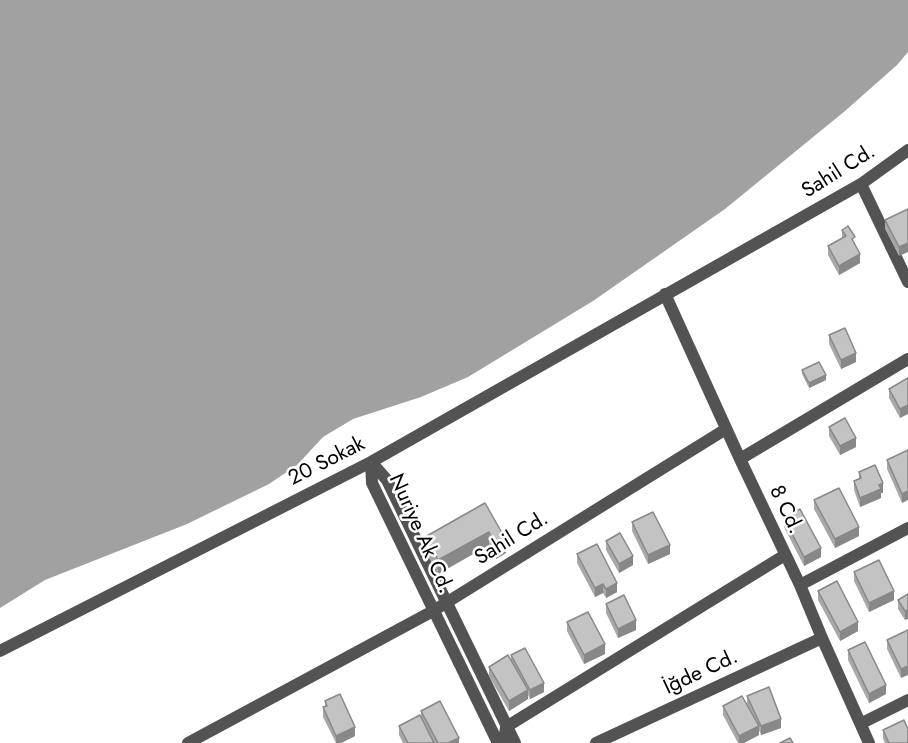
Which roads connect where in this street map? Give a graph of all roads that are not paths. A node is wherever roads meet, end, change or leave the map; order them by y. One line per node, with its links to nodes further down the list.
1 (908, 150): 2 (street, Sahil Cd.)
2 (861, 184): 3 (street); 4 (street, Sahil Cd.)
3 (908, 282)
4 (664, 294): 6 (street, 8 Cd.); 8 (street, 20 Sokak)
5 (908, 359): 7 (street)
6 (726, 429): 7 (street, 8 Cd.); 12 (street, Sahil Cd.)
7 (740, 459): 10 (street, 8 Cd.)
8 (371, 462): 12 (street, Nuriye Ak Cd.); 13 (street, Nuriye Ak Cd.); 15 (street, 20 Sokak)
9 (908, 528): 11 (street)
10 (785, 555): 11 (street, 8 Cd.); 18 (street)
11 (800, 585): 14 (street, 8 Cd.)
12 (446, 603): 13 (street, Sahil Cd.); 18 (street, Nuriye Ak Cd.)
13 (433, 611): 19 (street, Sahil Cd.); 20 (street, Nuriye Ak Cd.)
14 (822, 638): 17 (street, 8 Cd.); 23 (street, İğde Cd.)
15 (0, 651)
16 (908, 700): 17 (street)
17 (862, 723): 24 (street, 8 Cd.)
18 (506, 727): 21 (street); 22 (street, Nuriye Ak Cd.)
19 (188, 743)
20 (498, 743)
21 (504, 743)
22 (515, 743)
23 (596, 743)
24 (869, 743)

